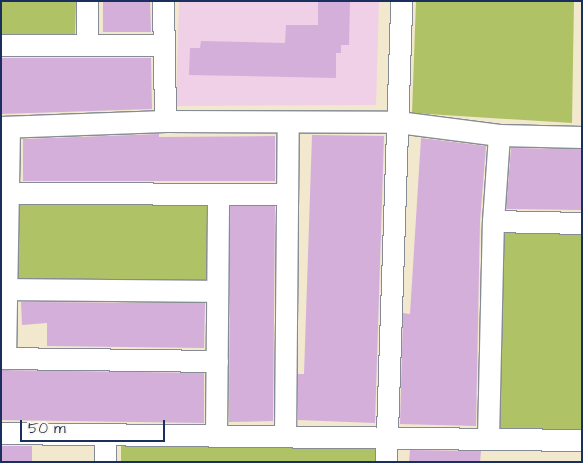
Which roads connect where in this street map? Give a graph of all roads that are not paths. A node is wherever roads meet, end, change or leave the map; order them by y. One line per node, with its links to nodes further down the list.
1 (87, 1): 5 (street)
2 (163, 1): 6 (street)
3 (401, 1): 9 (street)
4 (1, 45): 5 (street)
5 (87, 45): 6 (street)
6 (164, 45): 7 (street)
7 (165, 121): 8 (street); 10 (street)
8 (288, 122): 9 (street); 15 (street)
9 (398, 122): 11 (street); 26 (street)
10 (5, 127): 13 (street)
11 (498, 135): 12 (street); 16 (street)
12 (582, 138)
13 (7, 193): 14 (street); 18 (street)
14 (218, 194): 15 (street); 19 (street)
15 (287, 194): 25 (street)
16 (493, 221): 17 (street); 27 (street)
17 (582, 223)
18 (6, 289): 19 (street); 20 (street)
19 (217, 291): 21 (street)
20 (3, 358): 21 (street)
21 (217, 361): 24 (street)
22 (1, 432): 23 (street)
23 (105, 434): 24 (street); 29 (street)
24 (216, 435): 25 (street)
25 (285, 436): 26 (street)
26 (387, 436): 27 (street); 30 (street)
27 (488, 438): 28 (street)
28 (582, 440)
29 (105, 462)
30 (386, 462)

